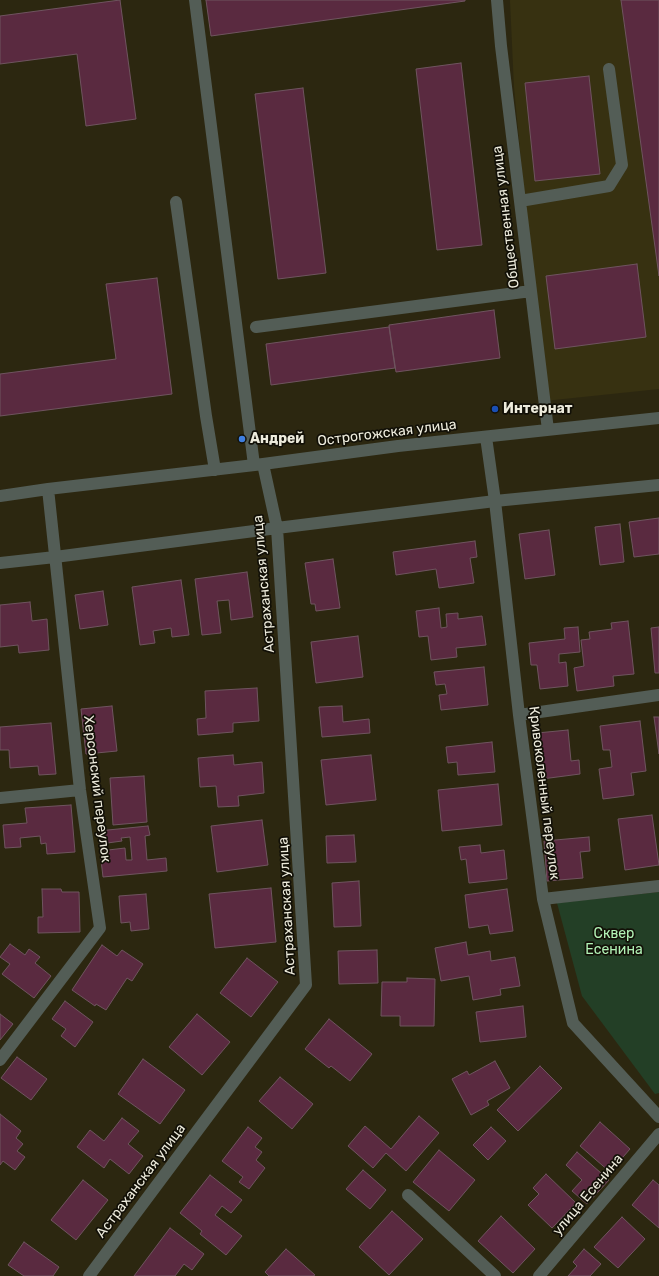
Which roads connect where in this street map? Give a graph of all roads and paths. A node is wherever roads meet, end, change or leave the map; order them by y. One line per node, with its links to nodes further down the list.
1 (195, 0): 11 (street, Астраханская улица)
2 (497, 0): 4 (street, Общественная улица)
3 (609, 69): 4 (street)
4 (520, 201): 6 (street, Общественная улица)
5 (176, 202): 12 (street)
6 (530, 290): 7 (street); 9 (street, Общественная улица)
7 (256, 327)
8 (659, 418): 9 (street, Острогожская улица)
9 (548, 430): 10 (street, Острогожская улица)
10 (486, 437): 11 (street, Острогожская улица); 16 (street, Кривоколенный переулок)
11 (259, 465): 12 (street, Острогожская улица); 17 (street, Астраханская улица)
12 (215, 470): 14 (street, Острогожская улица)
13 (659, 485): 16 (street)
14 (48, 489): 15 (street, Острогожская улица); 18 (street, Херсонский переулок)
15 (0, 496)
16 (495, 501): 17 (street); 21 (street, Кривоколенный переулок)
17 (277, 528): 18 (street); 30 (street, Астраханская улица)
18 (55, 557): 19 (street); 22 (street, Херсонский переулок)
19 (0, 563)
20 (659, 695): 21 (street)
21 (519, 715): 25 (street, Кривоколенный переулок)
22 (80, 790): 23 (street); 26 (street, Херсонский переулок)
23 (0, 798)
24 (659, 886): 25 (street)
25 (542, 899): 27 (street, Кривоколенный переулок)
26 (0, 1060)
27 (659, 1117)
28 (659, 1134): 32 (street, улица Есенина)
29 (408, 1195): 31 (street)
30 (89, 1276)
31 (495, 1276)
32 (540, 1276)

